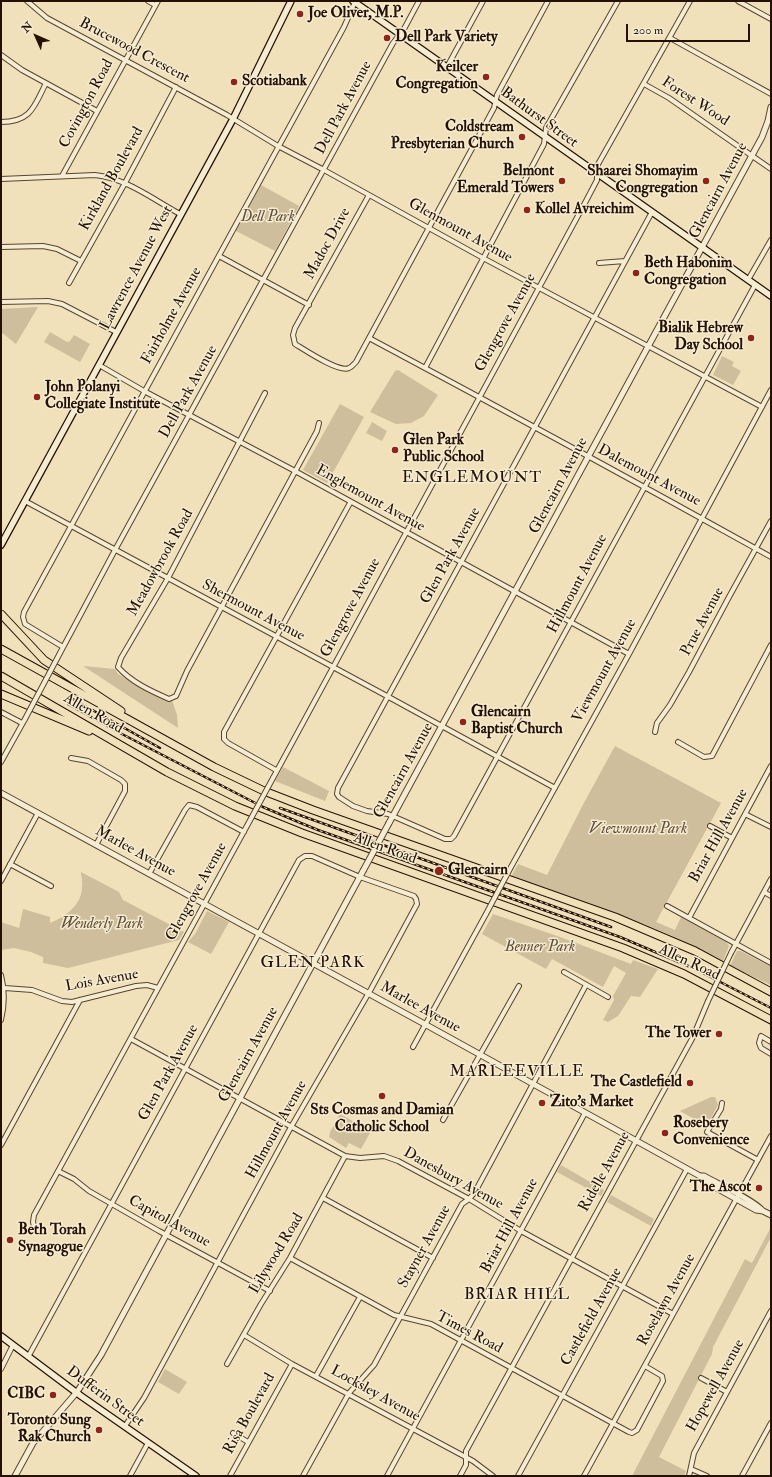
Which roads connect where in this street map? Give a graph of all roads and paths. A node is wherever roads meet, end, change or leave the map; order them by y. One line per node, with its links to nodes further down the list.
1 (27, 1): 16 (street, Brucewood Crescent)
2 (148, 1): 11 (street)
3 (291, 1): 25 (main road, Lawrence Avenue West)
4 (419, 1): 13 (street, Dell Park Avenue)
5 (484, 1): 17 (street)
6 (548, 1): 22 (street)
7 (618, 1): 27 (street)
8 (690, 1): 14 (street, Glengrove Avenue)
9 (738, 1): 12 (street)
10 (354, 2): 13 (main road, Bathurst Street); 28 (street, Fairholme Avenue)
11 (157, 3): 16 (street, Covington Road)
12 (771, 19)
13 (400, 34): 17 (main road, Bathurst Street); 31 (street, Dell Park Avenue)
14 (670, 38): 19 (street, Glengrove Avenue); 21 (street)
15 (1, 55): 18 (street)
16 (125, 60): 20 (street, Brucewood Crescent); 24 (street, Covington Road)
17 (447, 67): 22 (main road, Bathurst Street)
18 (46, 83): 24 (street); 26 (street)
19 (644, 84): 29 (street, Forest Wood); 32 (street, Glengrove Avenue)
20 (176, 87): 25 (street, Brucewood Crescent); 35 (street, Kirkland Boulevard)
21 (771, 94)
22 (496, 102): 27 (main road, Bathurst Street); 39 (street)
23 (771, 107): 29 (street, Glencairn Avenue)
24 (97, 111): 33 (street, Covington Road)
25 (233, 119): 28 (street, Glenmount Avenue); 38 (main road, Lawrence Avenue West)
26 (1, 122)
27 (545, 138): 32 (main road, Bathurst Street); 44 (street)
28 (278, 146): 31 (street, Glenmount Avenue); 43 (street, Fairholme Avenue)
29 (752, 154): 30 (street, Forest Wood); 42 (street, Glencairn Avenue)
30 (771, 169)
31 (324, 170): 36 (street, Glenmount Avenue); 49 (street, Dell Park Avenue)
32 (597, 174): 37 (main road, Bathurst Street); 52 (street, Glengrove Avenue)
33 (62, 176): 34 (street); 35 (street)
34 (1, 178)
35 (125, 184): 38 (street); 45 (street, Kirkland Boulevard)
36 (369, 195): 39 (street, Glenmount Avenue); 55 (street, Madoc Drive)
37 (652, 212): 42 (main road, Bathurst Street); 46 (street, Glen Park Avenue)
38 (180, 214): 57 (main road, Lawrence Avenue West)
39 (430, 227): 44 (street, Glenmount Avenue); 58 (street)
40 (771, 240): 48 (street)
41 (1, 247): 45 (street)
42 (702, 248): 48 (main road, Bathurst Street); 59 (street, Glencairn Avenue)
43 (219, 256): 49 (street); 64 (street, Fairholme Avenue)
44 (484, 258): 52 (street, Glenmount Avenue); 61 (street)
45 (81, 261): 50 (street, Kirkland Boulevard)
46 (625, 261): 47 (street); 56 (street, Glen Park Avenue)
47 (599, 263)
48 (748, 280): 51 (main road, Bathurst Street)
49 (263, 281): 55 (street); 68 (street, Dell Park Avenue)
50 (69, 283)
51 (754, 285): 53 (main road, Bathurst Street); 62 (street, Hillmount Avenue)
52 (539, 287): 56 (street, Glenmount Avenue); 66 (street, Glengrove Avenue)
53 (771, 296)
54 (1, 302): 57 (street)
55 (309, 305): 58 (street)
56 (594, 317): 59 (street, Glenmount Avenue); 70 (street, Glen Park Avenue)
57 (116, 332): 60 (main road, Lawrence Avenue West)
58 (369, 338): 61 (street, Dalemount Avenue)
59 (649, 346): 62 (street, Glenmount Avenue); 72 (street, Glencairn Avenue)
60 (99, 365): 64 (street, Englemount Avenue); 75 (main road, Lawrence Avenue West)
61 (425, 368): 66 (street, Dalemount Avenue)
62 (704, 377): 67 (street, Glenmount Avenue); 74 (street, Hillmount Avenue)
63 (771, 390): 67 (street, Viewmount Avenue)
64 (144, 391): 68 (street, Englemount Avenue); 79 (street, Fairholme Avenue)
65 (265, 393): 71 (street, Meadowbrook Road)
66 (479, 398): 70 (street, Dalemount Avenue); 80 (street, Glengrove Avenue)
67 (762, 407): 77 (street, Viewmount Avenue)
68 (190, 414): 71 (street, Englemount Avenue); 83 (street, Dell Park Avenue)
69 (319, 423): 73 (street)
70 (534, 428): 72 (street, Dalemount Avenue); 85 (street, Glen Park Avenue)
71 (240, 442): 73 (street, Englemount Avenue); 86 (street, Meadowbrook Road)
72 (589, 457): 74 (street, Dalemount Avenue); 87 (street, Glencairn Avenue)
73 (295, 471): 76 (street, Englemount Avenue); 88 (street)
74 (645, 486): 77 (street, Dalemount Avenue); 90 (street, Hillmount Avenue)
75 (25, 501): 79 (street, Shermount Avenue); 81 (main road, Lawrence Avenue West)
76 (350, 502): 80 (street, Englemount Avenue); 91 (street)
77 (702, 518): 82 (street, Dalemount Avenue); 95 (street, Viewmount Avenue)
78 (771, 522): 82 (street, Prue Avenue)
79 (71, 526): 83 (street, Shermount Avenue); 93 (street, Fairholme Avenue)
80 (405, 532): 85 (street, Englemount Avenue); 96 (street, Glengrove Avenue)
81 (1, 545)
82 (756, 548): 84 (street, Dalemount Avenue); 103 (street, Prue Avenue)
83 (115, 550): 86 (street, Shermount Avenue); 93 (street, Dell Park Avenue)
84 (771, 557)
85 (461, 562): 87 (street, Englemount Avenue); 99 (street, Glen Park Avenue)
86 (168, 578): 88 (street, Shermount Avenue); 88 (street, Meadowbrook Road)
87 (515, 592): 90 (street, Englemount Avenue); 102 (street, Glencairn Avenue)
88 (222, 607): 91 (street, Shermount Avenue)
89 (1, 614): 104 (highway)
90 (571, 622): 95 (street, Englemount Avenue); 107 (street, Hillmount Avenue)
91 (277, 637): 96 (street, Shermount Avenue); 111 (street)
92 (771, 645): 105 (street)
93 (63, 647): 101 (street, Dell Park Avenue, bridge)
94 (1, 649): 104 (highway, Allen Road)
95 (629, 654): 112 (street, Viewmount Avenue)
96 (333, 668): 99 (street, Shermount Avenue); 111 (street, Glengrove Avenue)
97 (1, 676): 106 (highway, Allen Road)
98 (1, 694): 106 (highway)
99 (388, 697): 102 (street, Shermount Avenue); 116 (street, Glen Park Avenue)
100 (1, 712): 101 (street)
101 (22, 723): 109 (street, Dell Park Avenue)
102 (442, 726): 107 (street, Shermount Avenue); 116 (street, Glencairn Avenue)
103 (655, 732)
104 (168, 742): 143 (highway, Allen Road)
105 (678, 742)
106 (117, 743): 148 (highway, Allen Road)
107 (498, 757): 112 (street, Shermount Avenue); 116 (street, Hillmount Avenue)
108 (71, 758): 121 (street)
109 (1, 762)
110 (771, 766): 115 (street, Briar Hill Avenue)
111 (276, 770): 119 (street, Glengrove Avenue, bridge)
112 (554, 788): 149 (street, Viewmount Avenue, bridge)
113 (1, 793): 114 (street, Marlee Avenue)
114 (38, 813): 121 (street, Marlee Avenue); 122 (street)
115 (746, 814): 118 (street); 120 (street, Briar Hill Avenue)
116 (393, 816): 124 (street, Glencairn Avenue, bridge)
117 (710, 826): 120 (street)
118 (771, 827)
119 (244, 832): 123 (street); 130 (street, Glengrove Avenue)
120 (732, 838): 132 (street, Briar Hill Avenue)
121 (96, 845): 123 (street, Marlee Avenue)
122 (10, 864): 126 (street); 127 (street)
123 (149, 874): 130 (street, Marlee Avenue)
124 (360, 877): 133 (street, Glen Park Avenue); 136 (street, Glencairn Avenue); 144 (street, Hillmount Avenue)
125 (771, 879): 128 (street, Ridelle Avenue)
126 (1, 881)
127 (51, 886)
128 (764, 892): 129 (street); 134 (street, Ridelle Avenue)
129 (771, 896)
130 (204, 904): 133 (street, Marlee Avenue); 142 (street, Glengrove Avenue)
131 (667, 906): 132 (street)
132 (689, 918): 134 (street)
133 (259, 934): 136 (street, Marlee Avenue); 155 (street, Glen Park Avenue)
134 (736, 944): 135 (street); 163 (street, Ridelle Avenue, bridge)
135 (771, 963)
136 (312, 964): 144 (street, Marlee Avenue); 157 (street, Glencairn Avenue)
137 (564, 972): 139 (street)
138 (1, 975): 141 (street)
139 (586, 985): 145 (street); 156 (street, Stayner Avenue)
140 (519, 986): 154 (street)
141 (5, 988): 146 (street, Lois Avenue); 147 (street)
142 (158, 988): 146 (street, Lois Avenue); 150 (street, Glengrove Avenue)
143 (771, 992)
144 (368, 994): 149 (street, Marlee Avenue); 161 (street, Hillmount Avenue)
145 (608, 997)
146 (80, 1000): 164 (street)
147 (1, 1020)
148 (771, 1020)
149 (426, 1025): 152 (street, Viewmount Avenue); 154 (street, Marlee Avenue)
150 (130, 1039): 155 (street, Danesbury Avenue); 168 (street, Glengrove Avenue)
151 (771, 1042): 153 (street)
152 (413, 1047)
153 (771, 1054)
154 (480, 1055): 156 (street, Marlee Avenue); 160 (street)
155 (185, 1069): 157 (street, Danesbury Avenue); 172 (street, Glen Park Avenue)
156 (533, 1084): 159 (street, Marlee Avenue); 171 (street, Stayner Avenue)
157 (239, 1098): 161 (street, Danesbury Avenue); 176 (street, Glencairn Avenue)
158 (722, 1103): 166 (street)
159 (585, 1113): 163 (street, Marlee Avenue); 175 (street, Briar Hill Avenue)
160 (444, 1120)
161 (291, 1127): 165 (street, Danesbury Avenue); 180 (street, Hillmount Avenue)
162 (771, 1136): 166 (street, Roselawn Avenue)
163 (636, 1141): 167 (street, Marlee Avenue); 179 (street, Ridelle Avenue)
164 (1, 1144)
165 (345, 1156): 170 (street, Lilywood Road); 171 (street, Danesbury Avenue)
166 (758, 1160): 169 (street, Roselawn Avenue)
167 (687, 1169): 169 (street, Marlee Avenue); 181 (street, Castlefield Avenue)
168 (58, 1171): 172 (street, Capitol Avenue); 174 (street, Glengrove Avenue)
169 (737, 1197): 173 (street, Marlee Avenue); 185 (street, Roselawn Avenue)
170 (324, 1198): 177 (street, Lilywood Road); 178 (street)
171 (469, 1199): 175 (street, Danesbury Avenue); 178 (street, Stayner Avenue)
172 (112, 1204): 176 (street, Capitol Avenue); 191 (street, Glen Park Avenue)
173 (771, 1215)
174 (34, 1226)
175 (521, 1231): 179 (street, Danesbury Avenue); 189 (street, Briar Hill Avenue)
176 (165, 1234): 180 (street, Capitol Avenue); 199 (street, Glencairn Avenue)
177 (290, 1258): 182 (street, Lilywood Road); 183 (street, Times Road)
178 (432, 1258): 186 (street, Stayner Avenue)
179 (572, 1259): 181 (street, Danesbury Avenue); 196 (street, Ridelle Avenue)
180 (218, 1262): 182 (street, Capitol Avenue); 205 (street, Hillmount Avenue)
181 (622, 1287): 185 (street, Danesbury Avenue); 202 (street, Castlefield Avenue)
182 (270, 1291): 187 (street, Lilywood Road)
183 (360, 1297): 186 (street, Times Road); 197 (street)
184 (771, 1311): 200 (street, Hopewell Avenue)
185 (673, 1314): 194 (street, Roselawn Avenue)
186 (400, 1317): 189 (street, Times Road); 201 (street, Stayner Avenue)
187 (244, 1335): 192 (street, Lilywood Road); 193 (street, Locksley Avenue)
188 (1, 1336): 190 (main road, Dufferin Street)
189 (461, 1341): 196 (street, Times Road); 206 (street, Briar Hill Avenue)
190 (13, 1345): 191 (main road, Dufferin Street); 195 (street)
191 (28, 1356): 199 (main road, Dufferin Street)
192 (227, 1364)
193 (292, 1364): 197 (street, Locksley Avenue); 208 (street, Risa Boulevard)
194 (645, 1366): 204 (street, Roselawn Avenue); 204 (street, Times Road)
195 (1, 1369)
196 (511, 1369): 202 (street, Times Road); 210 (street, Ridelle Avenue)
197 (316, 1376): 201 (street, Locksley Avenue)
198 (701, 1378): 200 (street)
199 (77, 1392): 205 (main road, Dufferin Street); 212 (street, Glencairn Avenue)
200 (727, 1392): 211 (street, Hopewell Avenue)
201 (349, 1393): 206 (street, Locksley Avenue); 216 (street, Stayner Avenue)
202 (562, 1397): 204 (street, Times Road); 220 (street, Castlefield Avenue)
203 (771, 1423): 224 (street)
204 (613, 1424): 221 (street, Roselawn Avenue)
205 (125, 1426): 209 (main road, Dufferin Street)
206 (412, 1429): 210 (street, Locksley Avenue); 217 (street, Briar Hill Avenue)
207 (232, 1434): 208 (street)
208 (248, 1442): 215 (street, Risa Boulevard)
209 (148, 1443): 213 (street); 214 (main road, Dufferin Street)
210 (466, 1458): 218 (street, Ridelle Avenue); 219 (street, Locksley Avenue)
211 (691, 1469): 222 (street, Hopewell Avenue); 223 (street)
212 (16, 1476)
213 (130, 1476)
214 (196, 1476)
215 (230, 1476)
216 (303, 1476)
217 (387, 1476)
218 (460, 1476)
219 (493, 1476)
220 (518, 1476)
221 (584, 1476)
222 (689, 1476)
223 (707, 1476)
224 (742, 1476)

